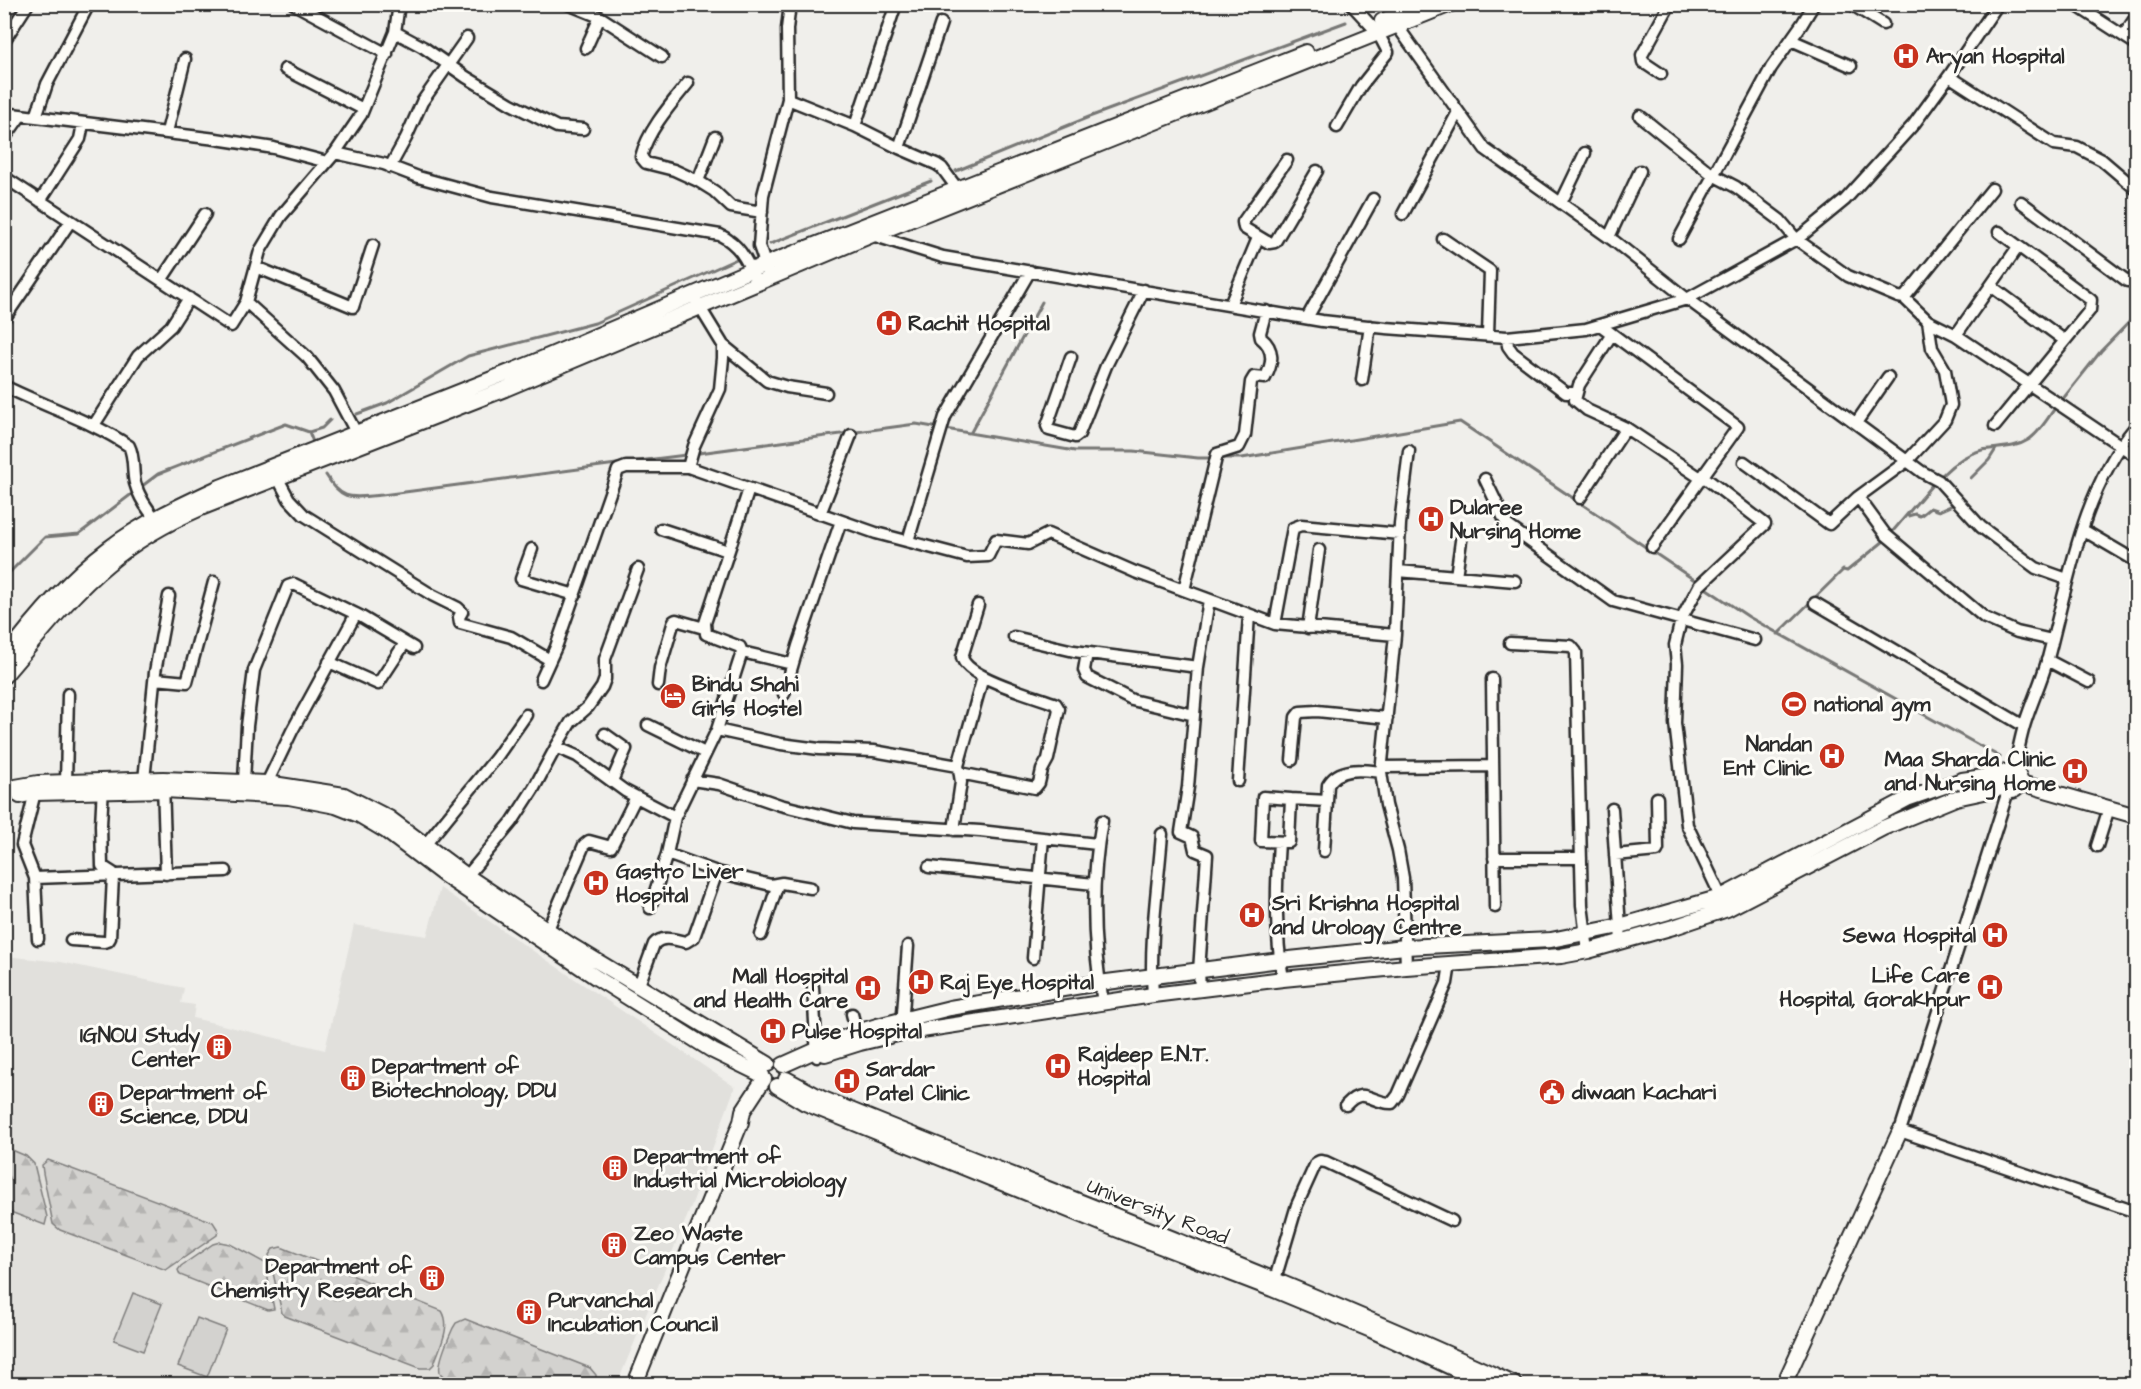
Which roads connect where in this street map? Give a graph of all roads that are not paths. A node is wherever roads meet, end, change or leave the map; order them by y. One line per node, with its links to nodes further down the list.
1 (28, 4): 26 (street)
2 (89, 4): 44 (street)
3 (294, 4): 29 (street)
4 (399, 4): 22 (street)
5 (568, 4): 17 (street)
6 (790, 4): 38 (street)
7 (896, 4): 46 (street)
8 (1351, 4): 21 (street)
9 (1423, 4): 18 (main road)
10 (1451, 4): 18 (main road)
11 (1670, 4): 35 (street)
12 (1814, 4): 25 (street)
13 (1851, 4): 20 (street)
14 (1998, 4): 36 (street)
15 (2074, 4): 23 (street)
16 (2136, 16): 23 (street)
17 (600, 17): 28 (street); 30 (street)
18 (1394, 22): 21 (main road); 40 (street)
19 (941, 23): 52 (street)
20 (1883, 24)
21 (1375, 29): 47 (street); 64 (main road)
22 (396, 32): 29 (street); 32 (street)
23 (2124, 35): 27 (street)
24 (466, 38): 32 (street)
25 (1791, 40): 33 (street); 59 (street)
26 (4, 41)
27 (2136, 44)
28 (586, 48)
29 (387, 54): 39 (street)
30 (662, 57)
31 (184, 59): 49 (street)
32 (449, 65): 48 (street); 56 (street)
33 (1851, 66)
34 (285, 69): 39 (street)
35 (1660, 74)
36 (1950, 76): 63 (street); 79 (street)
37 (688, 83): 61 (street)
38 (788, 99): 46 (street); 69 (street)
39 (363, 109): 54 (street)
40 (1458, 112): 68 (street); 71 (street)
41 (4, 113): 42 (street)
42 (21, 115): 44 (street); 51 (street)
43 (1640, 116): 59 (street)
44 (36, 117): 45 (street)
45 (83, 124): 49 (street); 66 (street)
46 (855, 126): 52 (street)
47 (1337, 127)
48 (583, 129)
49 (167, 132): 54 (street)
50 (715, 137): 61 (street)
51 (4, 139)
52 (899, 148): 64 (street)
53 (1585, 153): 68 (street)
54 (331, 157): 56 (street); 82 (street)
55 (1287, 160): 76 (street)
56 (390, 167): 85 (street)
57 (1317, 171): 76 (street)
58 (1640, 171): 75 (street)
59 (1713, 175): 78 (street); 79 (street)
60 (4, 177): 66 (street)
61 (698, 181): 69 (street)
62 (1992, 189): 91 (street)
63 (2136, 189)
64 (962, 194): 73 (main road)
65 (1373, 199): 97 (street)
66 (40, 201): 72 (street)
67 (2021, 202): 87 (street)
68 (1561, 203): 75 (street)
69 (762, 213): 84 (street)
70 (205, 214): 86 (street)
71 (1403, 214)
72 (70, 222): 86 (street); 98 (street)
73 (870, 231): 83 (street); 84 (main road)
74 (1999, 232): 81 (street)
75 (1609, 237): 92 (street)
76 (1258, 238): 95 (street)
77 (1443, 238): 103 (street)
78 (1679, 239)
79 (1796, 239): 91 (street); 92 (street)
80 (374, 245): 82 (street)
81 (2018, 247): 88 (street); 106 (street)
82 (256, 267): 93 (street)
83 (1030, 271): 89 (street); 141 (street)
84 (768, 272): 85 (main road)
85 (754, 277): 94 (main road)
86 (162, 279): 90 (street)
87 (2136, 281)
88 (1991, 286): 104 (street); 106 (street)
89 (1144, 290): 95 (street); 108 (street)
90 (189, 298): 93 (street); 116 (street)
91 (1904, 298): 99 (street)
92 (1687, 299): 100 (street); 115 (street)
93 (246, 302): 121 (street)
94 (696, 302): 107 (street); 121 (main road)
95 (1230, 305): 96 (street)
96 (1266, 311): 97 (street); 153 (street)
97 (1307, 318): 101 (street)
98 (4, 319)
99 (1928, 321): 104 (street); 125 (street)
100 (1599, 325): 102 (street); 105 (street)
101 (1370, 326): 103 (street); 110 (street)
102 (1612, 334): 114 (street); 129 (street)
103 (1488, 335): 105 (street)
104 (1956, 335): 111 (street)
105 (1507, 337): 114 (street)
106 (2064, 340): 111 (street)
107 (723, 345): 113 (street); 127 (street)
108 (1071, 357)
109 (1888, 377): 115 (street)
110 (1362, 380)
111 (2029, 383): 117 (street); 122 (street)
112 (4, 386): 116 (street)
113 (826, 393)
114 (1575, 393): 119 (street)
115 (1856, 423): 125 (street)
116 (94, 425): 136 (street)
117 (1995, 426)
118 (2136, 426): 122 (street)
119 (1626, 428): 129 (street); 133 (street)
120 (851, 435): 134 (street)
121 (359, 438): 128 (main road)
122 (2120, 445): 124 (street); 138 (street)
123 (1409, 451): 139 (street)
124 (2136, 456)
125 (1907, 460): 132 (street); 150 (street)
126 (1744, 462): 132 (street)
127 (688, 467): 131 (street); 154 (street)
128 (275, 472): 136 (main road); 173 (street)
129 (1703, 478): 142 (street); 161 (street)
130 (1485, 479): 161 (street)
131 (749, 489): 134 (street); 145 (street)
132 (1858, 497): 168 (street)
133 (1580, 498)
134 (820, 514): 135 (street)
135 (841, 521): 141 (street); 176 (street)
136 (159, 523): 172 (main road); 178 (main road)
137 (661, 529): 145 (street)
138 (2083, 530): 146 (street); 150 (street)
139 (1400, 534): 148 (street); 162 (street)
140 (1462, 534): 149 (street)
141 (908, 542): 153 (street)
142 (1652, 547)
143 (531, 549): 154 (street)
144 (1319, 550): 164 (street)
145 (728, 551): 163 (street)
146 (2136, 561)
147 (638, 569): 194 (street)
148 (1398, 571): 149 (street); 165 (street)
149 (1456, 576): 151 (street)
150 (2067, 579): 168 (street)
151 (1515, 581)
152 (214, 582): 180 (street)
153 (1184, 590): 156 (street)
154 (575, 595): 173 (street)
155 (169, 596): 180 (street)
156 (1209, 600): 160 (street); 177 (street)
157 (1815, 603): 191 (street)
158 (978, 605): 179 (street)
159 (356, 614): 175 (street); 175 (street); 202 (street)
160 (1249, 615): 162 (street); 204 (street)
161 (1681, 620): 167 (street); 245 (street)
162 (1275, 624): 164 (street)
163 (704, 628): 170 (street); 184 (street)
164 (1308, 628): 165 (street)
165 (1395, 635): 189 (street)
166 (1014, 637): 171 (street)
167 (1755, 640)
168 (2052, 640): 174 (street)
169 (1510, 643): 233 (street)
170 (742, 652): 176 (street); 192 (street)
171 (1087, 653): 177 (street); 188 (street)
172 (4, 659)
173 (550, 660): 182 (street)
174 (2047, 660): 183 (street); 191 (street)
175 (329, 662): 207 (street)
176 (792, 664): 186 (street)
177 (1198, 667): 188 (street)
178 (4, 676)
179 (983, 677): 199 (street); 199 (street)
180 (154, 679): 200 (street)
181 (1492, 679): 197 (street)
182 (541, 680)
183 (2089, 682)
184 (658, 685)
185 (68, 694): 206 (street)
186 (784, 694)
187 (526, 715): 227 (street)
188 (1194, 715): 262 (street)
189 (1387, 718): 196 (street); 198 (street)
190 (648, 724): 195 (street)
191 (2024, 726): 205 (street)
192 (717, 730): 195 (street); 199 (street)
193 (604, 734): 203 (street)
194 (556, 747): 203 (street); 239 (street)
195 (705, 753): 201 (street)
196 (1292, 760)
197 (1493, 766): 198 (street); 232 (street)
198 (1382, 769): 216 (street); 256 (street)
199 (959, 770): 222 (street)
200 (144, 780): 208 (main road); 209 (main road)
201 (692, 780): 220 (street); 222 (street)
202 (244, 781): 207 (main road); 208 (main road)
203 (612, 781): 212 (street)
204 (1238, 781)
205 (2010, 782): 217 (main road); 245 (main road); 277 (street)
206 (66, 783): 209 (main road); 210 (main road)
207 (267, 783): 227 (main road)
208 (164, 784): 209 (main road); 237 (street); 275 (main road)
209 (103, 785): 210 (main road); 238 (street)
210 (36, 788): 211 (main road); 213 (main road); 240 (street)
211 (4, 789)
212 (636, 796): 220 (street); 249 (street)
213 (4, 798)
214 (1657, 798): 231 (street)
215 (1291, 799): 216 (street); 225 (street); 225 (street)
216 (1327, 801): 229 (street)
217 (2109, 808): 219 (main road); 228 (street)
218 (1612, 809): 231 (street)
219 (2135, 812)
220 (675, 817): 230 (street)
221 (1101, 821): 226 (street)
222 (954, 830): 224 (street)
223 (1162, 834): 263 (street)
224 (1043, 838): 226 (street); 241 (street)
225 (1279, 842): 259 (street)
226 (1097, 844): 243 (street)
227 (425, 845): 239 (main road)
228 (2097, 846)
229 (1324, 851)
230 (667, 854): 236 (street); 247 (street)
231 (1615, 855): 248 (street)
232 (1494, 858): 233 (street); 246 (street)
233 (1581, 858): 250 (street)
234 (929, 867): 241 (street)
235 (226, 871): 237 (street)
236 (717, 872): 242 (street); 266 (street)
237 (166, 874): 238 (street)
238 (113, 876): 240 (street); 253 (street)
239 (467, 876): 249 (main road)
240 (35, 878): 252 (street)
241 (1040, 879): 243 (street); 258 (street)
242 (778, 884): 244 (street); 251 (street)
243 (1094, 884): 265 (street)
244 (812, 888)
245 (1724, 903): 248 (main road); 254 (main road)
246 (1495, 907)
247 (650, 908)
248 (1620, 926): 250 (main road); 254 (street)
249 (548, 929): 266 (main road)
250 (1586, 933): 256 (main road); 257 (street)
251 (762, 935)
252 (38, 939)
253 (71, 940)
254 (1621, 942): 257 (main road)
255 (908, 946): 272 (street)
256 (1405, 947): 259 (main road); 261 (street)
257 (1588, 951): 260 (main road)
258 (1034, 958)
259 (1280, 960): 262 (main road); 264 (street)
260 (1450, 964): 261 (main road); 276 (street)
261 (1406, 967): 264 (main road)
262 (1199, 971): 263 (main road); 268 (street)
263 (1152, 977): 265 (main road); 269 (street)
264 (1283, 979): 268 (main road)
265 (1099, 983): 270 (street); 272 (main road)
266 (639, 985): 275 (main road)
267 (813, 987): 274 (street)
268 (1200, 989): 269 (main road)
269 (1154, 995): 270 (main road)
270 (1103, 1002): 272 (main road)
271 (852, 1014): 273 (street)
272 (902, 1026): 273 (main road)
273 (859, 1037): 274 (main road)
274 (817, 1053): 275 (main road)
275 (775, 1076): 280 (main road, University Road); 281 (main road)
276 (1346, 1105)
277 (1900, 1131): 278 (street); 284 (main road)
278 (2136, 1212)
279 (1452, 1221): 280 (street)
280 (1273, 1284): 282 (main road, University Road); 283 (main road, University Road)
281 (635, 1384)
282 (1487, 1384)
283 (1514, 1384)
284 (1784, 1384)

